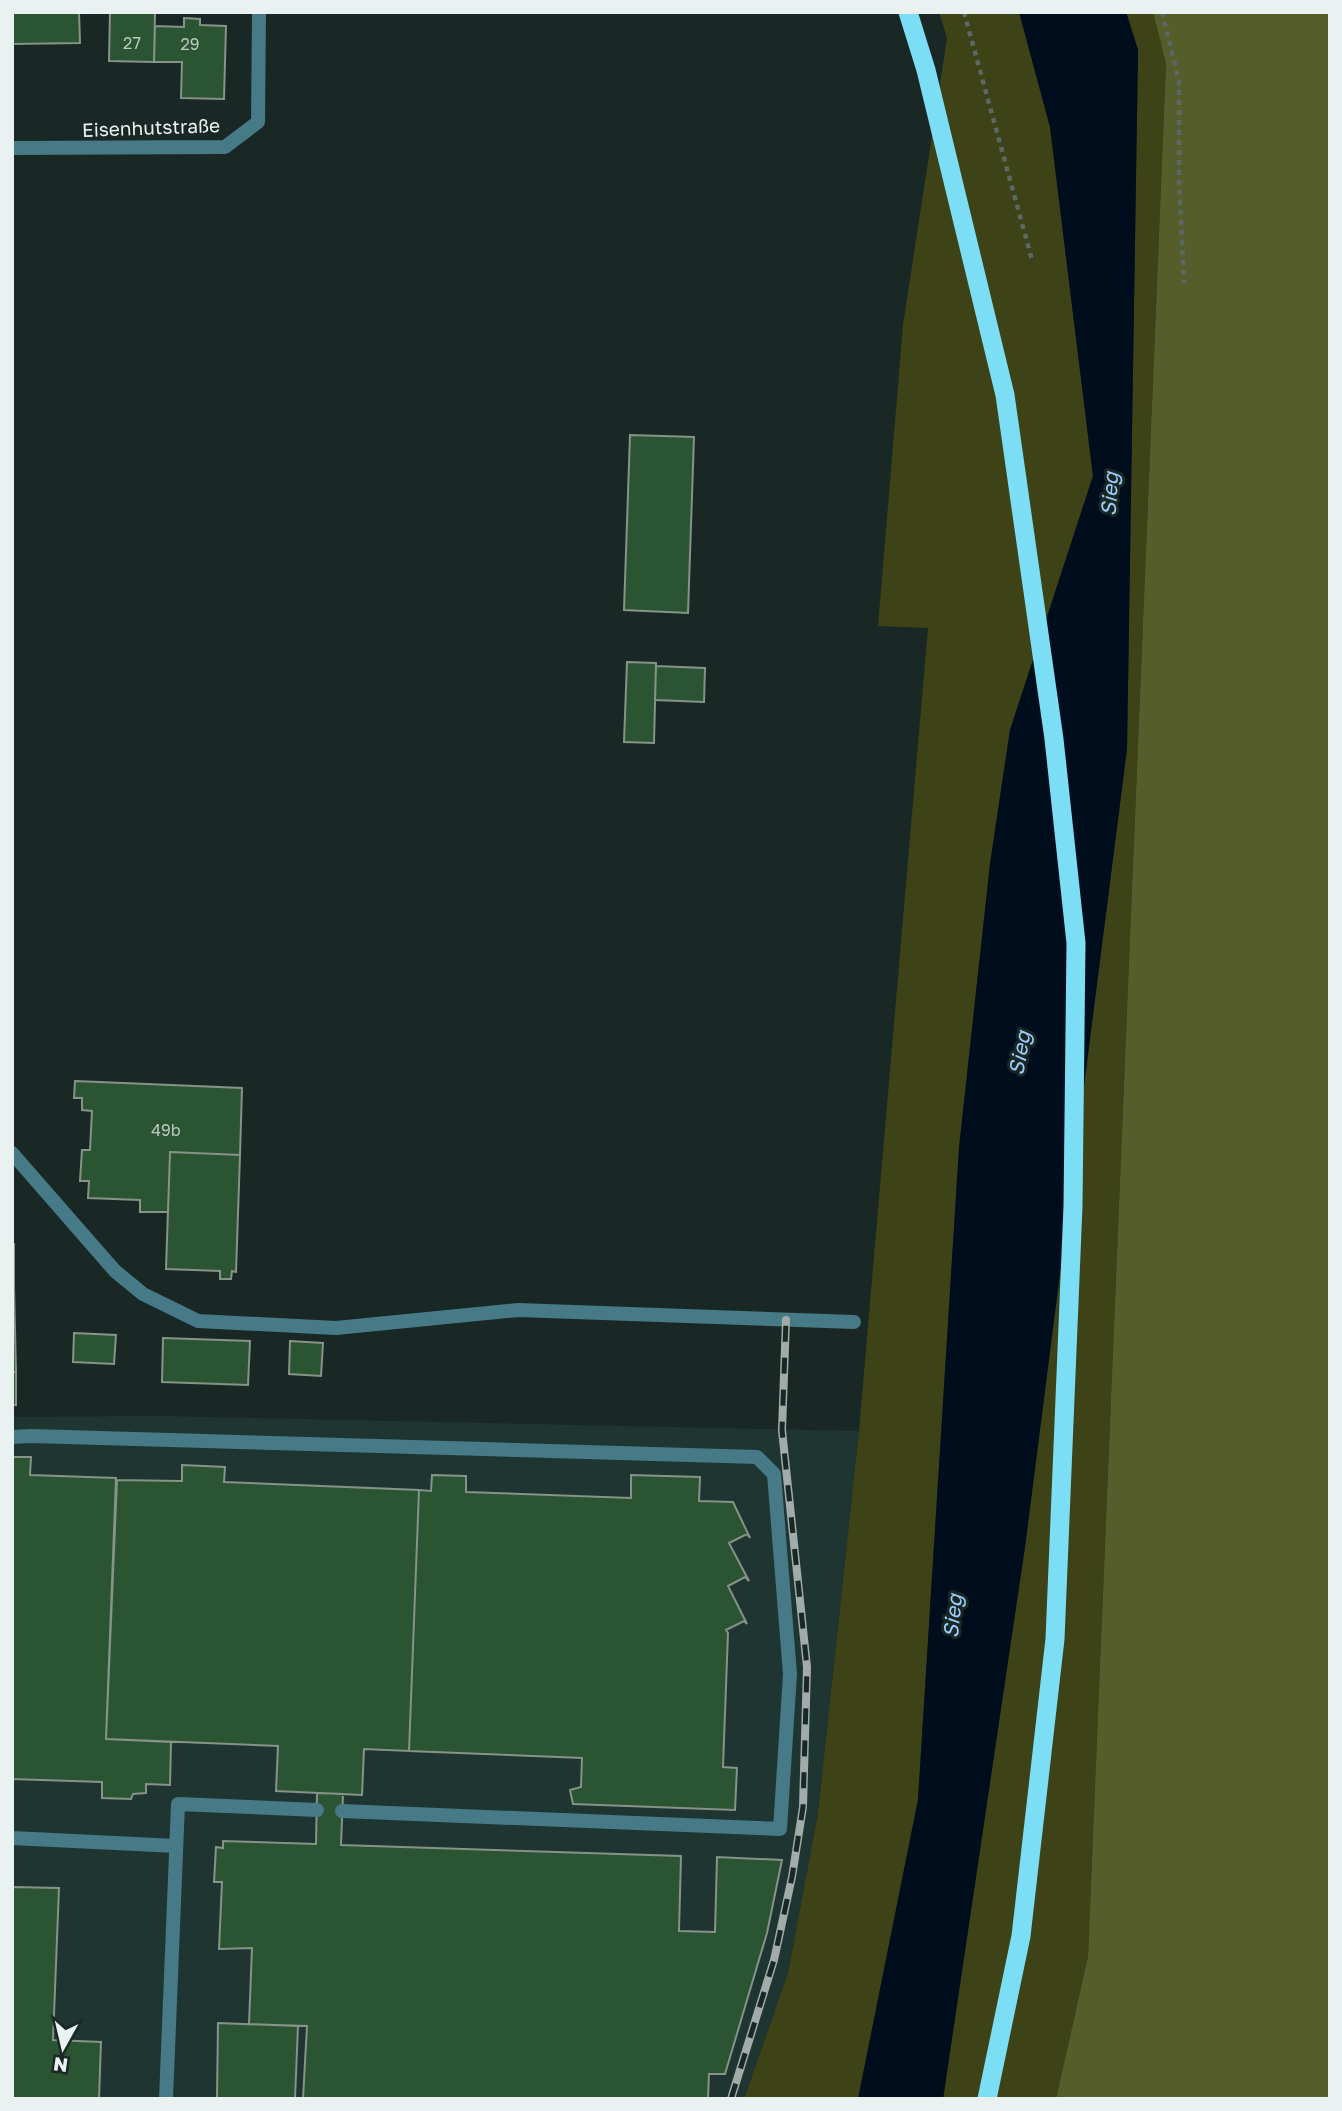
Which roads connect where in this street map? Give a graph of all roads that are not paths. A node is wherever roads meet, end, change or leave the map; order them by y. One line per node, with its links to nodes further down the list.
1 (259, 12): 3 (lane, Eisenhutstraße)
2 (908, 12): 12 (highway)
3 (12, 148)
4 (12, 1153): 5 (lane)
5 (854, 1322)
6 (12, 1437): 8 (lane)
7 (317, 1810): 10 (lane)
8 (342, 1811)
9 (12, 1839): 10 (lane)
10 (176, 1846): 11 (lane)
11 (166, 2099)
12 (987, 2099)

